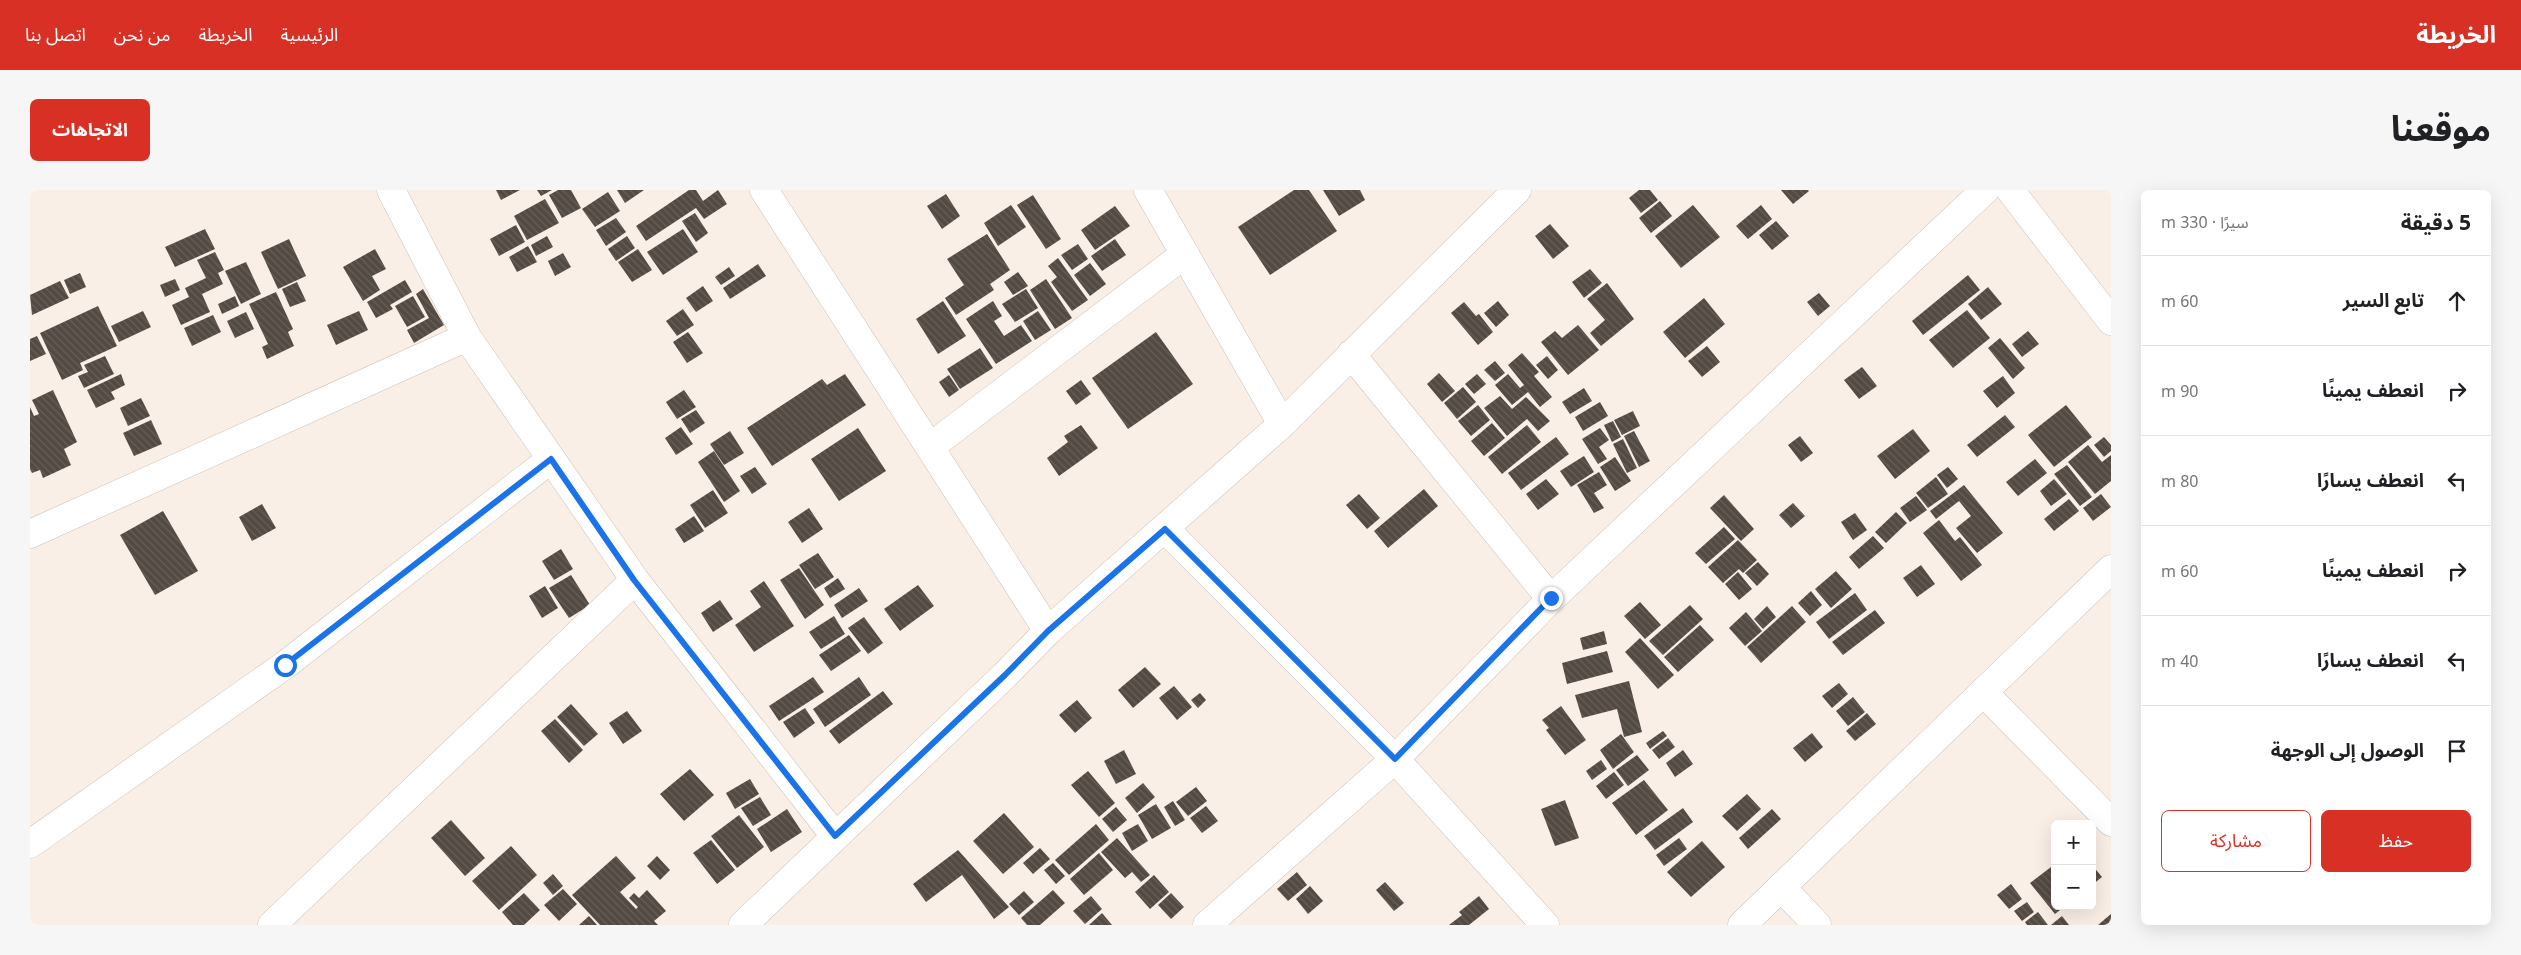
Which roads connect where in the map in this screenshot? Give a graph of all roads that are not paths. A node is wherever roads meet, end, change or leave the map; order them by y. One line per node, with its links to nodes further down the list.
1 (391, 190): 9 (street)
2 (764, 190): 12 (street)
3 (1148, 190): 7 (street)
4 (1517, 190): 10 (street)
5 (1985, 190): 18 (street)
6 (2010, 190): 8 (street)
7 (1185, 254): 11 (street); 12 (street)
8 (2111, 320)
9 (467, 337): 13 (street); 15 (street)
10 (1351, 354): 11 (street); 18 (street)
11 (1282, 424): 14 (street)
12 (930, 447): 19 (street)
13 (551, 459): 17 (street); 24 (street)
14 (1165, 529): 19 (street); 21 (street)
15 (30, 534)
16 (2111, 569): 20 (street)
17 (634, 580): 23 (street); 26 (street)
18 (1551, 598): 21 (street)
19 (1048, 631): 23 (street)
20 (1983, 692): 22 (street); 25 (street)
21 (1395, 759): 28 (street); 29 (street)
22 (2111, 822)
23 (835, 836): 27 (street)
24 (30, 844)
25 (1781, 887): 30 (street); 31 (street)
26 (272, 925)
27 (743, 925)
28 (1207, 925)
29 (1545, 925)
30 (1742, 925)
31 (1817, 925)

